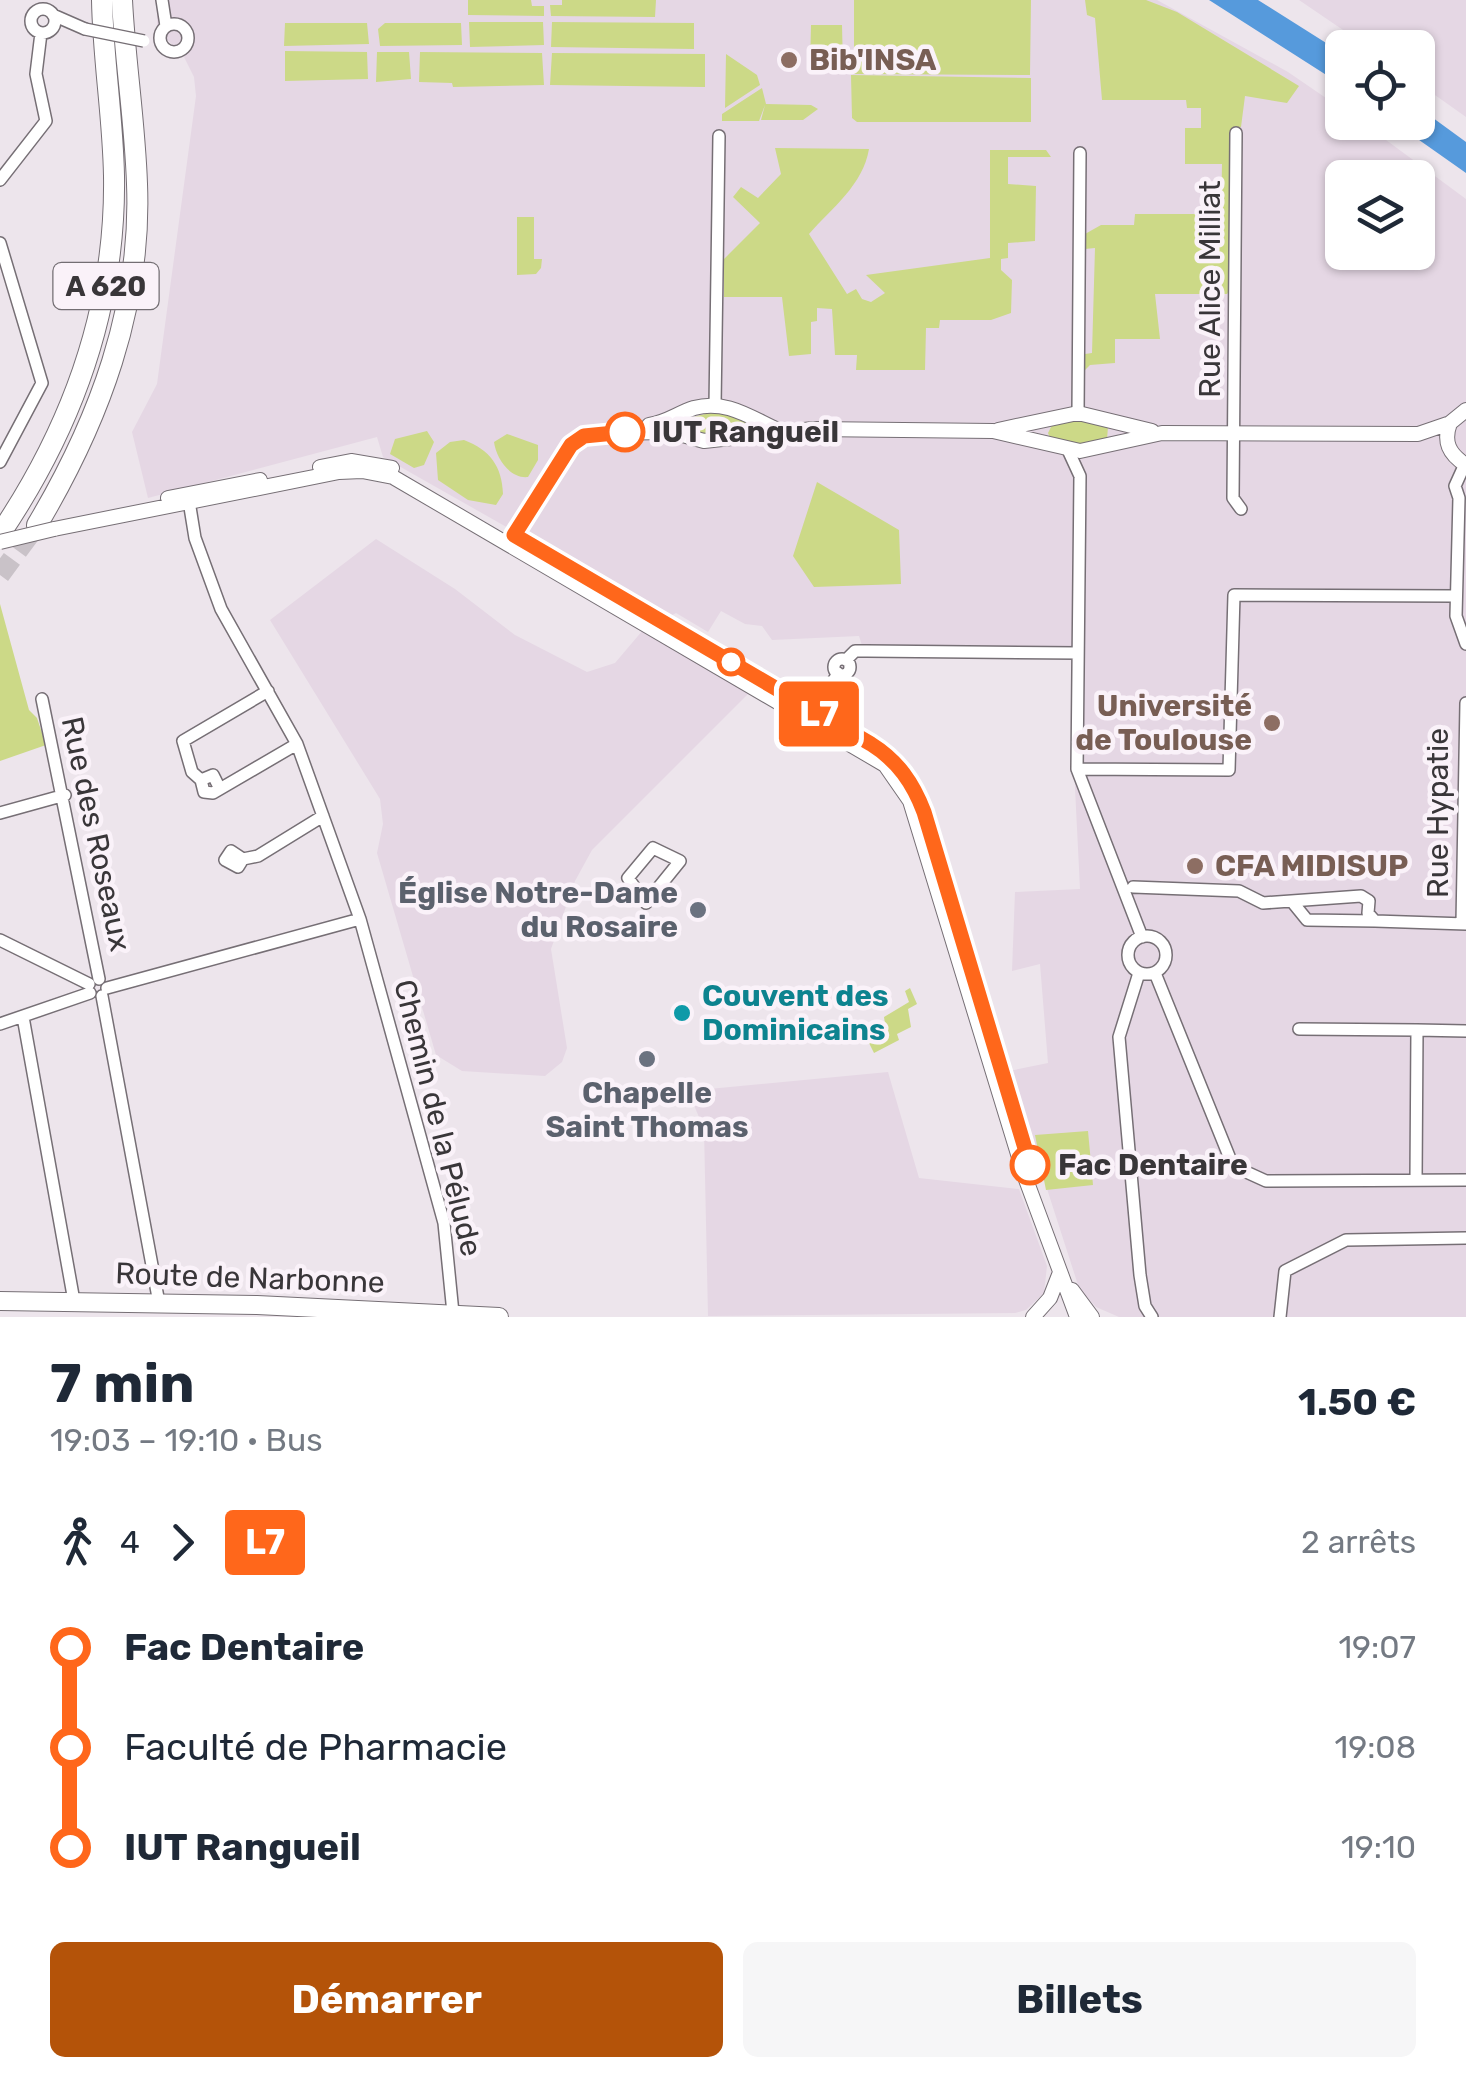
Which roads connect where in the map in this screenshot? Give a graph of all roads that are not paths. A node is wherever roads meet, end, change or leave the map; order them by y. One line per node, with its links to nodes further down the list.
1 (102, 0): 39 (highway, A 620)
2 (162, 0): 5 (street)
3 (124, 6): 38 (highway, A 620)
4 (53, 15): 6 (street); 7 (street); 7 (street)
5 (166, 26): 8 (street); 8 (street)
6 (86, 29): 7 (street); 8 (street, bridge)
7 (46, 31): 12 (street)
8 (160, 43)
9 (1236, 134): 28 (street, Rue Alice Milliat)
10 (719, 136): 14 (street)
11 (1080, 153): 16 (street)
12 (0, 180)
13 (0, 243): 33 (street)
14 (715, 406): 17 (street); 19 (street)
15 (1466, 410): 21 (street)
16 (1078, 413): 18 (street); 20 (street)
17 (682, 414): 25 (street); 40 (street)
18 (1051, 417): 23 (street); 29 (street)
19 (750, 419): 22 (street); 27 (street)
20 (1110, 421): 24 (street); 30 (street)
21 (1450, 423): 26 (street); 31 (street)
22 (778, 430): 23 (street); 27 (street)
23 (993, 432): 29 (street)
24 (1162, 432): 28 (street); 30 (street)
25 (679, 434): 27 (street); 40 (street)
26 (1418, 434): 28 (street); 31 (street)
27 (746, 438)
28 (1234, 439): 37 (street, Rue Alice Milliat)
29 (1047, 442): 32 (street)
30 (1102, 447): 32 (street); 35 (street)
31 (1448, 448): 34 (street)
32 (1068, 450): 35 (street)
33 (0, 462)
34 (1465, 464): 42 (street)
35 (1080, 476): 44 (street)
36 (189, 499): 38 (street); 40 (street); 45 (street, Chemin de la Pélude)
37 (1241, 510)
38 (45, 527): 41 (street, bridge)
39 (0, 534)
40 (509, 535): 48 (street)
41 (0, 542)
42 (1455, 596): 43 (street); 50 (street)
43 (1466, 644)
44 (1078, 653): 48 (street); 50 (street)
45 (268, 691): 49 (street, Chemin de la Pélude); 49 (street)
46 (42, 700): 51 (street, Rue des Roseaux)
47 (1466, 704): 60 (street, Rue Hypatie)
48 (813, 715): 74 (street); 79 (street)
49 (297, 744): 53 (street, Chemin de la Pélude)
50 (1077, 768): 61 (street)
51 (64, 795): 52 (street); 65 (street, Rue des Roseaux)
52 (0, 812)
53 (323, 816): 54 (street); 58 (street, Chemin de la Pélude)
54 (243, 859)
55 (628, 878): 55 (street)
56 (1134, 887): 57 (street)
57 (1294, 904): 59 (street); 59 (street)
58 (360, 919): 65 (street); 80 (street, Chemin de la Pélude)
59 (1375, 922): 60 (street)
60 (1464, 924)
61 (1142, 936): 63 (street); 64 (street)
62 (0, 940): 65 (street)
63 (1154, 972): 64 (street); 71 (street)
64 (1139, 973): 85 (street)
65 (97, 988): 66 (street); 76 (street, Rue des Roseaux)
66 (23, 1017): 67 (street); 77 (street)
67 (0, 1024)
68 (1299, 1029): 69 (street)
69 (1418, 1030): 70 (street); 71 (street)
70 (1466, 1032)
71 (1416, 1180): 72 (street)
72 (1466, 1180)
73 (1466, 1238): 86 (street)
74 (1059, 1274): 79 (street); 83 (street)
75 (0, 1302): 77 (main road, Route de Narbonne)
76 (160, 1303): 77 (main road, Route de Narbonne); 78 (main road, Route de Narbonne)
77 (79, 1306)
78 (181, 1310): 81 (main road, Route de Narbonne)
79 (1078, 1311): 84 (street)
80 (454, 1312): 81 (main road, Route de Narbonne); 82 (main road, Route de Narbonne)
81 (353, 1313)
82 (498, 1317)
83 (1033, 1317)
84 (1092, 1317)
85 (1152, 1317)
86 (1280, 1317)

